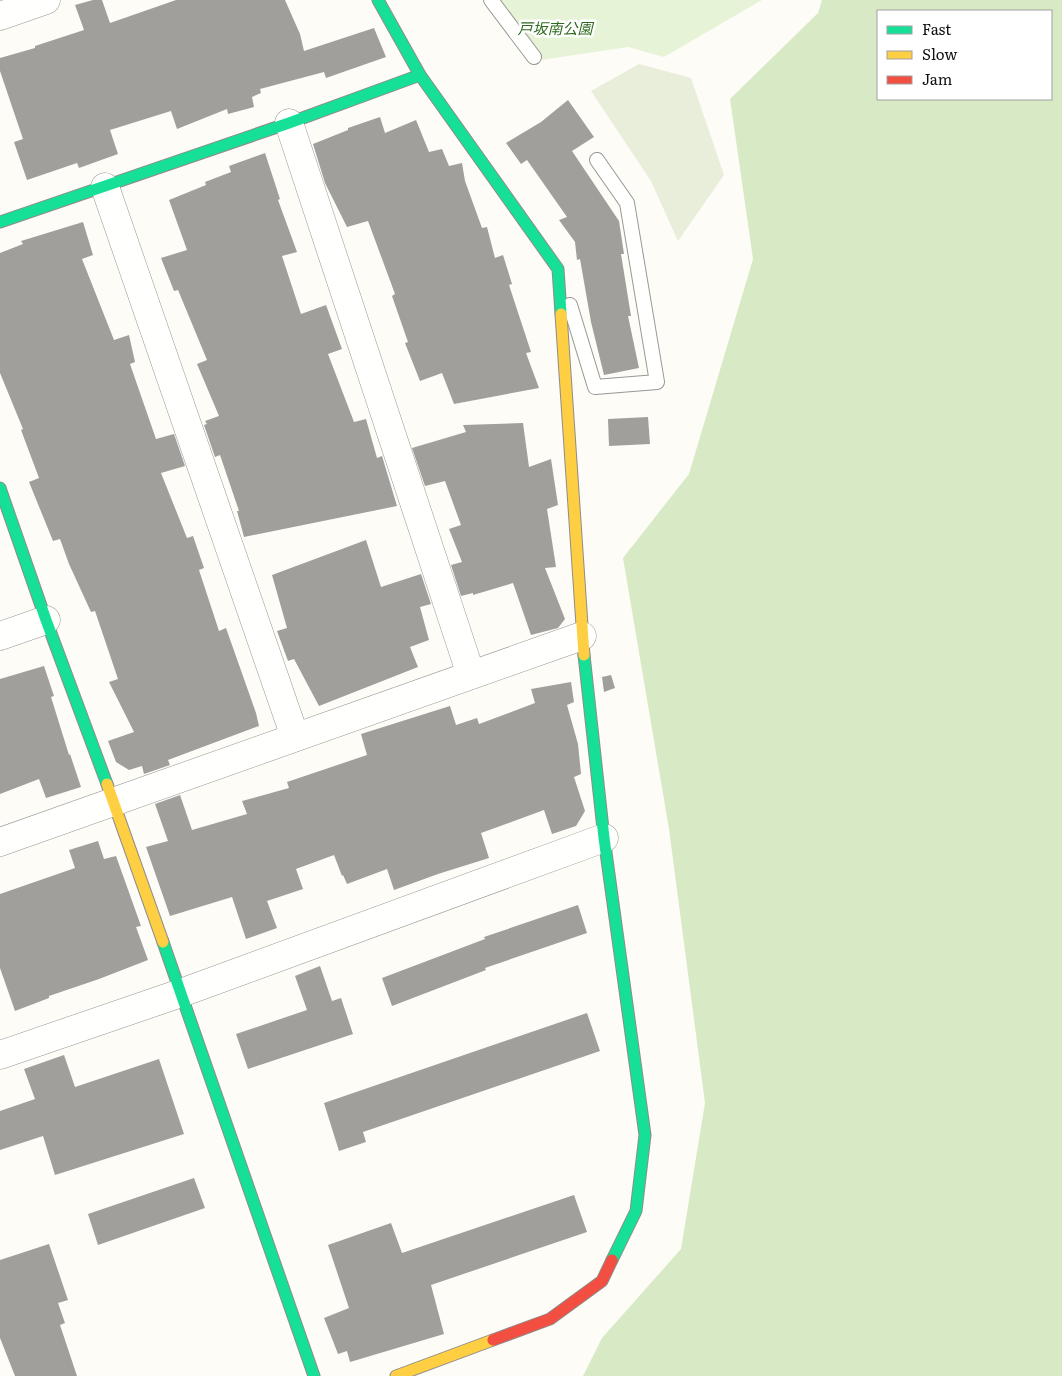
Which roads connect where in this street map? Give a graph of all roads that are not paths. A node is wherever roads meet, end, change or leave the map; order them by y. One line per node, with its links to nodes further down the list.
1 (46, 0): 4 (street)
2 (378, 0): 6 (street)
3 (491, 0): 5 (lane)
4 (0, 16)
5 (534, 57)
6 (420, 75): 7 (street); 11 (street)
7 (289, 123): 9 (street); 16 (street)
8 (597, 160): 11 (lane)
9 (105, 187): 10 (street); 17 (street)
10 (0, 222)
11 (558, 269): 15 (street)
12 (0, 488): 13 (street)
13 (46, 620): 14 (street); 18 (street)
14 (0, 636)
15 (582, 636): 16 (street); 19 (street)
16 (471, 675): 17 (street)
17 (295, 737): 18 (street)
18 (114, 802): 20 (street); 21 (street)
19 (604, 838): 21 (street); 24 (street)
20 (0, 842)
21 (181, 993): 22 (street); 23 (street)
22 (0, 1055)
23 (314, 1376)
24 (396, 1376)

